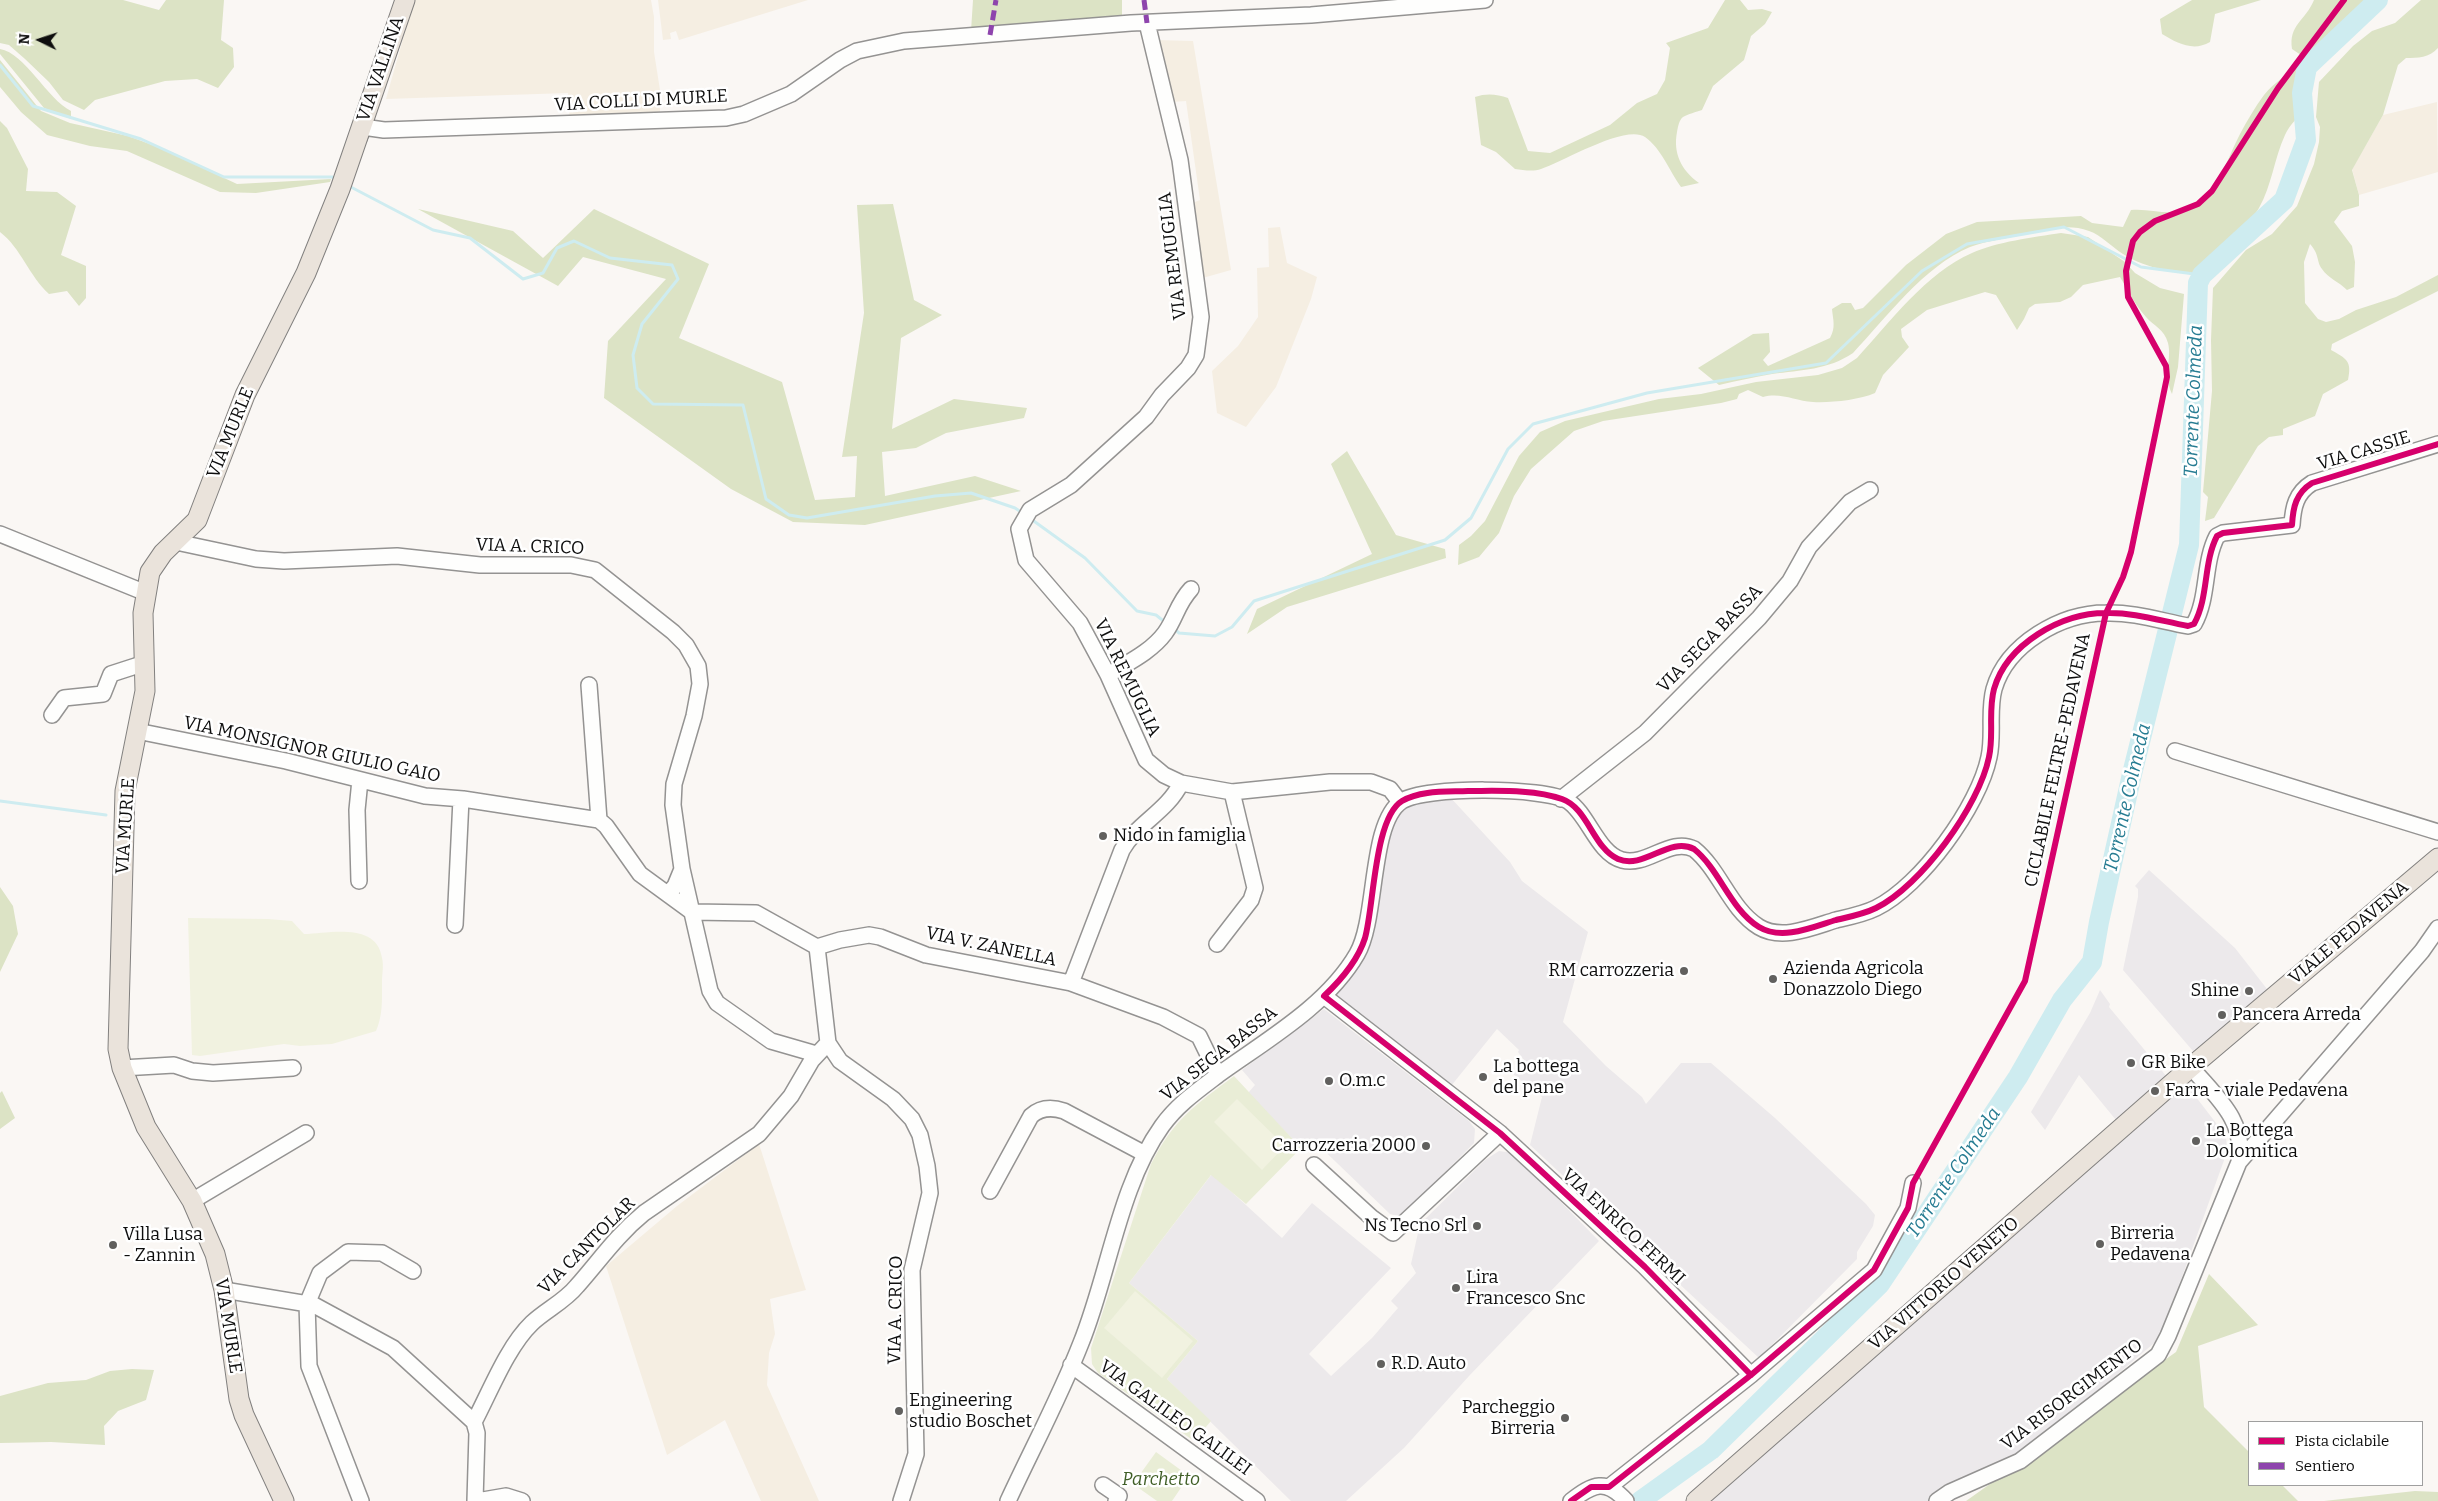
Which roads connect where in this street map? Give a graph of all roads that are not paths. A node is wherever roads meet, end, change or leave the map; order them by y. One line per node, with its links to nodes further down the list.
1 (405, 0): 4 (main road, VIA VALLINA)
2 (1485, 0): 3 (street, VIA COLLI DI MURLE)
3 (1147, 23): 4 (street, VIA COLLI DI MURLE); 12 (street, VIA REMUGLIA)
4 (358, 139): 8 (main road, VIA MURLE)
5 (2438, 444): 20 (street, VIA CASSIE)
6 (1870, 490): 20 (street, VIA SEGA BASSA)
7 (0, 534): 10 (street)
8 (176, 542): 10 (main road, VIA MURLE); 26 (street, VIA A. CRICO)
9 (1191, 589): 12 (street)
10 (146, 593): 11 (main road, VIA MURLE)
11 (145, 663): 14 (street); 15 (main road, VIA MURLE)
12 (1108, 675): 18 (street, VIA REMUGLIA)
13 (589, 685): 23 (street)
14 (52, 715)
15 (137, 731): 17 (street, VIA MONSIGNOR GIULIO GAIO); 39 (main road, VIA MURLE)
16 (2174, 751): 24 (street)
17 (360, 780): 21 (street, VIA MONSIGNOR GIULIO GAIO); 27 (street)
18 (1181, 783): 19 (street, VIA REMUGLIA); 34 (street, VIA V. ZANELLA)
19 (1232, 792): 22 (street, VIA REMUGLIA); 32 (street)
20 (1561, 798): 22 (street)
21 (461, 799): 23 (street, VIA MONSIGNOR GIULIO GAIO); 30 (street)
22 (1400, 802): 35 (street, VIA SEGA BASSA)
23 (599, 820): 28 (street)
24 (2438, 832)
25 (2438, 858): 38 (main road, VIALE PEDAVENA)
26 (682, 869): 28 (street); 29 (street, VIA A. CRICO)
27 (359, 881)
28 (668, 894): 29 (street)
29 (692, 912): 33 (street); 37 (street)
30 (455, 925)
31 (2438, 928): 45 (street)
32 (1217, 944)
33 (817, 947): 34 (street, VIA V. ZANELLA); 36 (street)
34 (1071, 983): 41 (street, VIA V. ZANELLA)
35 (1324, 996): 41 (street, VIA SEGA BASSA); 43 (street, VIA ENRICO FERMI)
36 (828, 1043): 37 (street, VIA CANTOLAR); 62 (street, VIA A. CRICO)
37 (816, 1054): 55 (street, VIA CANTOLAR)
38 (2191, 1067): 45 (street, VIA RISORGIMENTO); 67 (main road, VIA VITTORIO VENETO)
39 (122, 1068): 40 (street); 49 (main road, VIA MURLE)
40 (293, 1068)
41 (1218, 1075): 44 (street, VIA SEGA BASSA)
42 (306, 1133): 49 (street)
43 (1500, 1133): 46 (street); 54 (street, VIA ENRICO FERMI)
44 (1146, 1154): 48 (street); 53 (street, VIA SEGA BASSA)
45 (2239, 1162): 68 (street, VIA RISORGIMENTO)
46 (1314, 1165)
47 (1914, 1183): 54 (street)
48 (990, 1192)
49 (192, 1201): 51 (main road, VIA MURLE)
50 (413, 1271): 52 (street)
51 (224, 1290): 52 (street); 58 (main road, VIA MURLE)
52 (307, 1304): 55 (street); 59 (street)
53 (1071, 1365): 63 (street, VIA SEGA BASSA); 65 (street, VIA GALILEO GALILEI)
54 (1752, 1375): 57 (street)
55 (474, 1422): 60 (street)
56 (1103, 1485): 64 (street)
57 (1618, 1493): 66 (street)
58 (284, 1501)
59 (361, 1501)
60 (476, 1501): 61 (street)
61 (522, 1501)
62 (901, 1501)
63 (1008, 1501)
64 (1116, 1501)
65 (1258, 1501)
66 (1571, 1501)
67 (1696, 1501)
68 (1937, 1501)

